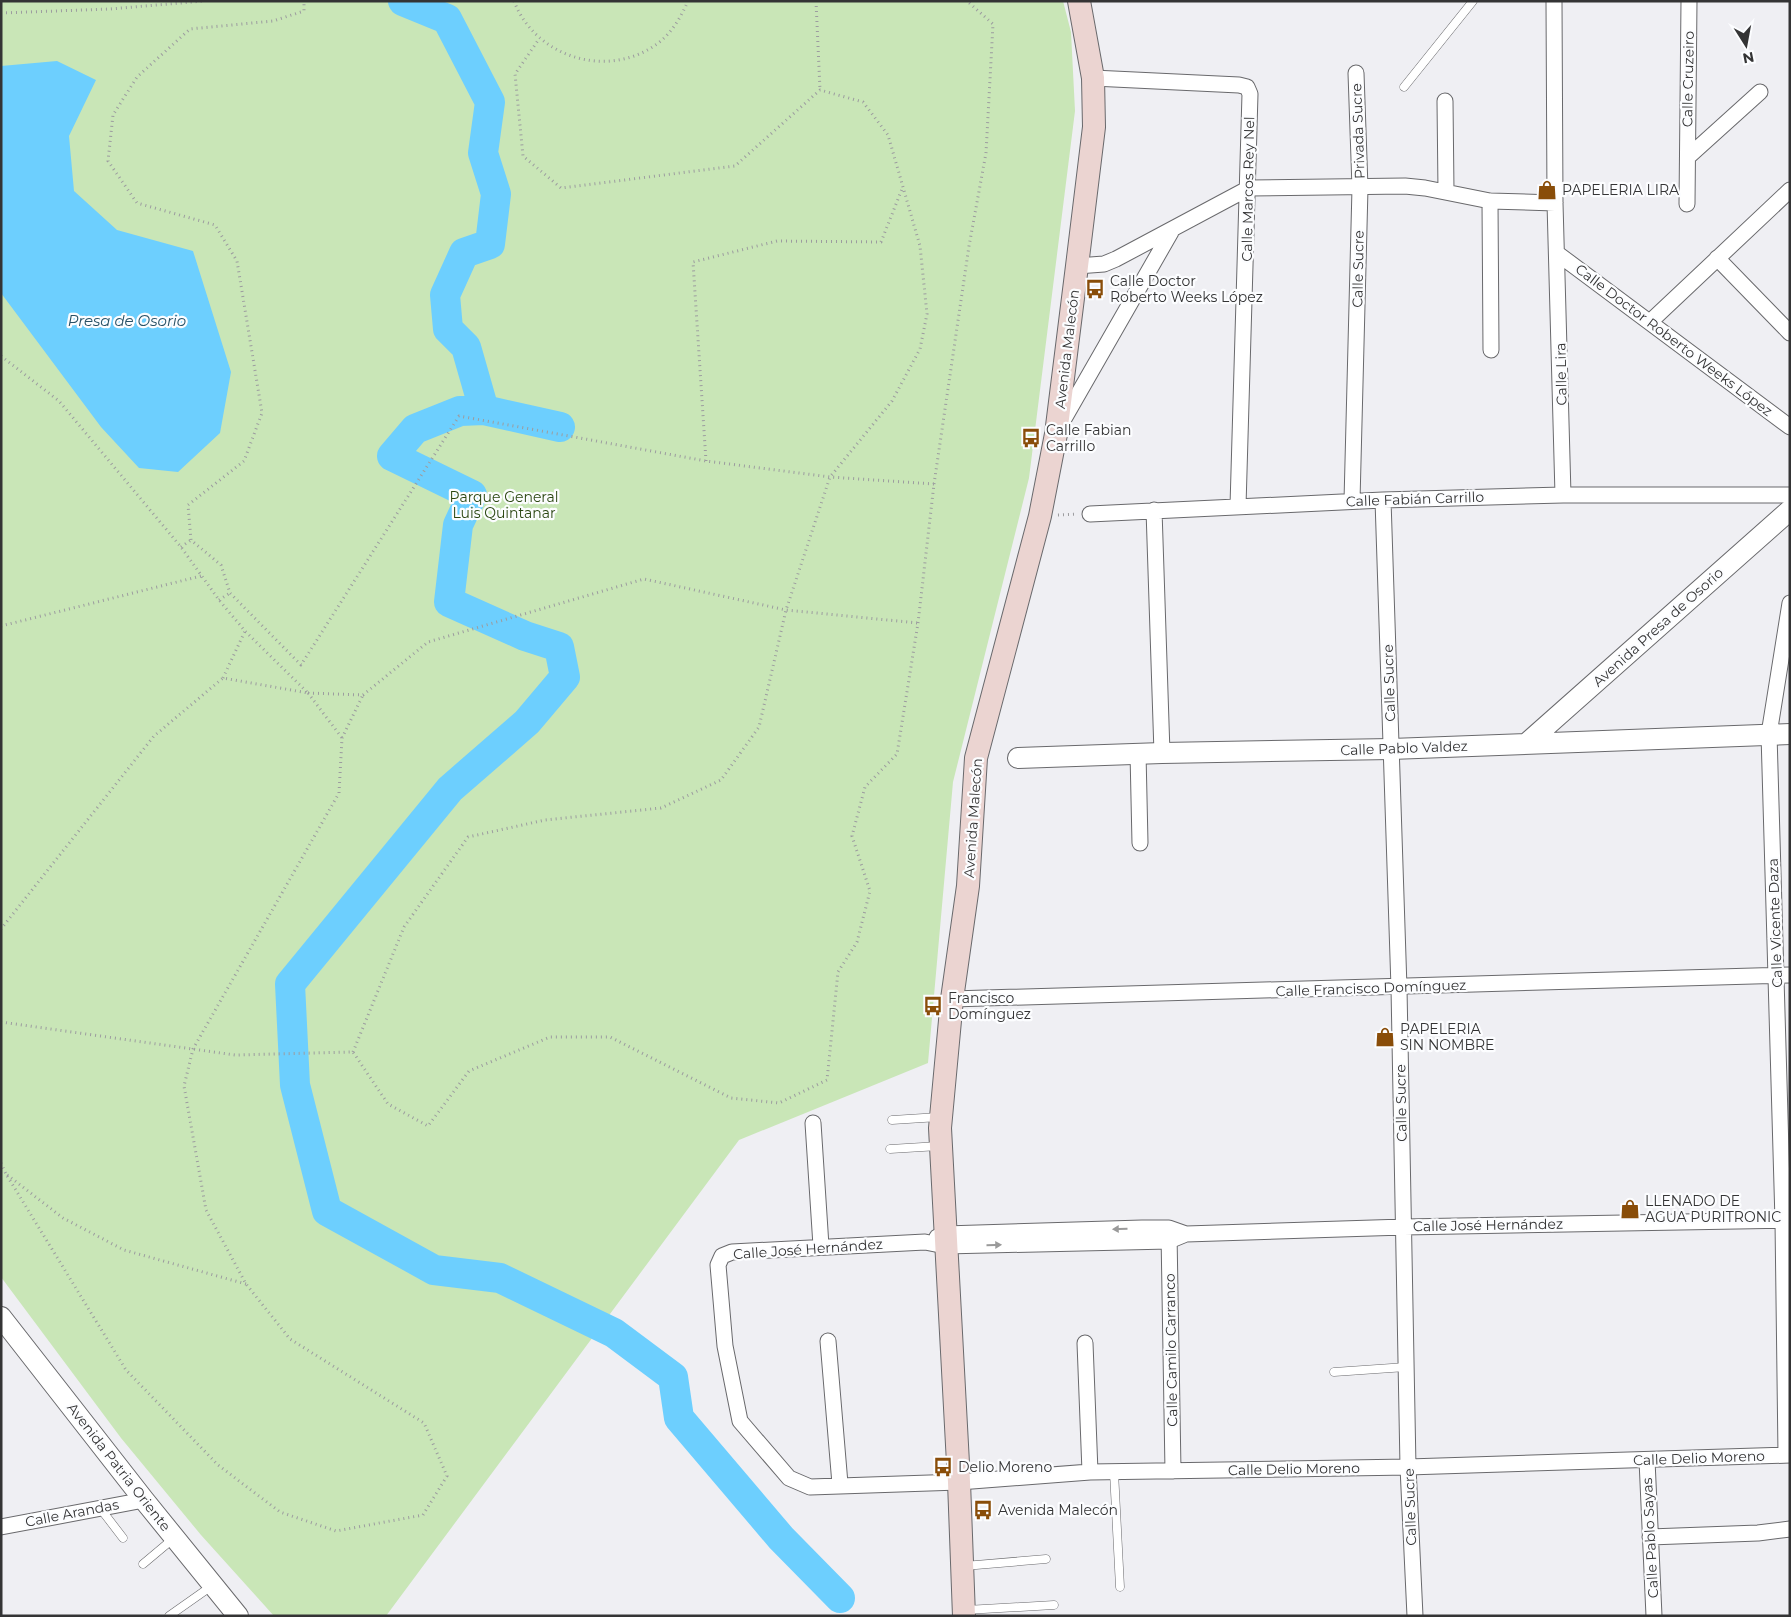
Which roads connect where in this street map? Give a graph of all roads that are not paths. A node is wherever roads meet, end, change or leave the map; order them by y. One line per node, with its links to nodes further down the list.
1 (1079, 1): 6 (main road, Avenida Malecón)
2 (1472, 1): 7 (lane)
3 (1554, 1): 16 (street, Calle Lira)
4 (1689, 1): 10 (street, Calle Cruzeiro)
5 (1356, 74): 12 (street, Privada Sucre)
6 (1093, 78): 11 (street, Calle Marcos Rey Nel); 21 (main road, Avenida Malecón)
7 (1404, 87)
8 (1760, 92): 10 (street)
9 (1445, 101): 13 (street)
10 (1688, 157): 17 (street, Calle Cruzeiro)
11 (1249, 188): 12 (street); 18 (street); 31 (street, Calle Marcos Rey Nel)
12 (1360, 188): 13 (street); 30 (street, Calle Sucre)
13 (1446, 191): 15 (street)
14 (1788, 195): 20 (street)
15 (1490, 201): 16 (street); 24 (street)
16 (1555, 203): 19 (street, Calle Lira)
17 (1687, 204)
18 (1171, 232): 21 (street); 26 (street)
19 (1558, 254): 22 (street, Calle Doctor Roberto Weeks López); 27 (street, Calle Lira)
20 (1718, 258): 22 (street); 23 (street)
21 (1077, 266): 26 (main road, Avenida Malecón)
22 (1651, 321): 25 (street, Calle Doctor Roberto Weeks López)
23 (1790, 333)
24 (1490, 350)
25 (1790, 427)
26 (1056, 434): 46 (main road, Avenida Malecón)
27 (1563, 495): 28 (street, Calle Fabián Carrillo); 29 (street, Calle Fabián Carrillo)
28 (1790, 495)
29 (1383, 500): 30 (street, Calle Fabián Carrillo); 39 (street, Calle Sucre)
30 (1352, 501): 31 (street, Calle Fabián Carrillo)
31 (1238, 506): 32 (street, Calle Fabián Carrillo)
32 (1154, 510): 34 (street, Calle Fabián Carrillo); 40 (street)
33 (1790, 510): 38 (street, Avenida Presa de Osorio)
34 (1090, 514)
35 (1790, 603): 36 (street, Calle Vicente Daza)
36 (1769, 734): 37 (street, Calle Pablo Valdez); 38 (street, Calle Pablo Valdez); 44 (street, Calle Vicente Daza)
37 (1790, 734)
38 (1526, 744): 39 (street, Calle Pablo Valdez)
39 (1391, 749): 40 (street, Calle Pablo Valdez); 45 (street, Calle Sucre)
40 (1162, 752): 41 (street, Calle Pablo Valdez)
41 (1138, 753): 42 (street, Calle Pablo Valdez); 43 (street)
42 (1018, 758)
43 (1140, 843)
44 (1783, 976): 45 (street, Calle Francisco Domínguez); 52 (street, Calle Vicente Daza)
45 (1399, 988): 46 (street, Calle Francisco Domínguez); 53 (street, Calle Sucre)
46 (952, 1000): 47 (main road, Avenida Malecón)
47 (941, 1117): 48 (lane); 50 (main road, Avenida Malecón)
48 (892, 1120)
49 (813, 1123): 56 (street)
50 (941, 1146): 51 (lane); 55 (main road, Avenida Malecón)
51 (890, 1149)
52 (1786, 1220): 53 (street, Calle José Hernández); 62 (street, Calle Vicente Daza)
53 (1404, 1227): 54 (street, Calle José Hernández); 60 (street, Calle Sucre)
54 (1169, 1235): 55 (street, Calle José Hernández); 65 (street, Calle Camilo Carranco)
55 (938, 1241): 56 (street, Calle José Hernández); 68 (main road, Avenida Malecón)
56 (822, 1246): 69 (street, Calle José Hernández)
57 (1, 1317): 71 (street, Avenida Patria Oriente)
58 (828, 1341): 70 (street)
59 (1085, 1344): 66 (street)
60 (1406, 1367): 61 (lane); 64 (street, Calle Sucre)
61 (1334, 1372)
62 (1788, 1455): 63 (street, Calle Delio Moreno)
63 (1647, 1460): 64 (street, Calle Delio Moreno); 75 (street, Calle Pablo Sayas)
64 (1408, 1468): 65 (street, Calle Delio Moreno); 87 (street, Calle Sucre)
65 (1173, 1471): 67 (street, Calle Delio Moreno)
66 (1090, 1472): 67 (street, Calle Delio Moreno); 68 (street, Calle Delio Moreno)
67 (1114, 1472): 82 (lane)
68 (959, 1482): 70 (street, Calle Delio Moreno); 80 (main road, Avenida Malecón)
69 (800, 1484): 70 (street, Calle Delio Moreno)
70 (840, 1484)
71 (144, 1500): 72 (street, Calle Arandas); 77 (street, Avenida Patria Oriente)
72 (100, 1508): 73 (street, Calle Arandas); 76 (lane)
73 (1, 1527)
74 (1790, 1529): 75 (street)
75 (1650, 1537): 88 (street, Calle Pablo Sayas)
76 (123, 1538)
77 (174, 1538): 79 (lane); 81 (street, Avenida Patria Oriente)
78 (1046, 1559): 80 (lane)
79 (143, 1564)
80 (962, 1566): 84 (main road, Avenida Malecón)
81 (213, 1585): 85 (lane); 86 (street, Avenida Patria Oriente)
82 (1120, 1587)
83 (1054, 1605): 84 (lane)
84 (964, 1613)
85 (169, 1616)
86 (238, 1616)
87 (1415, 1616)
88 (1654, 1616)

